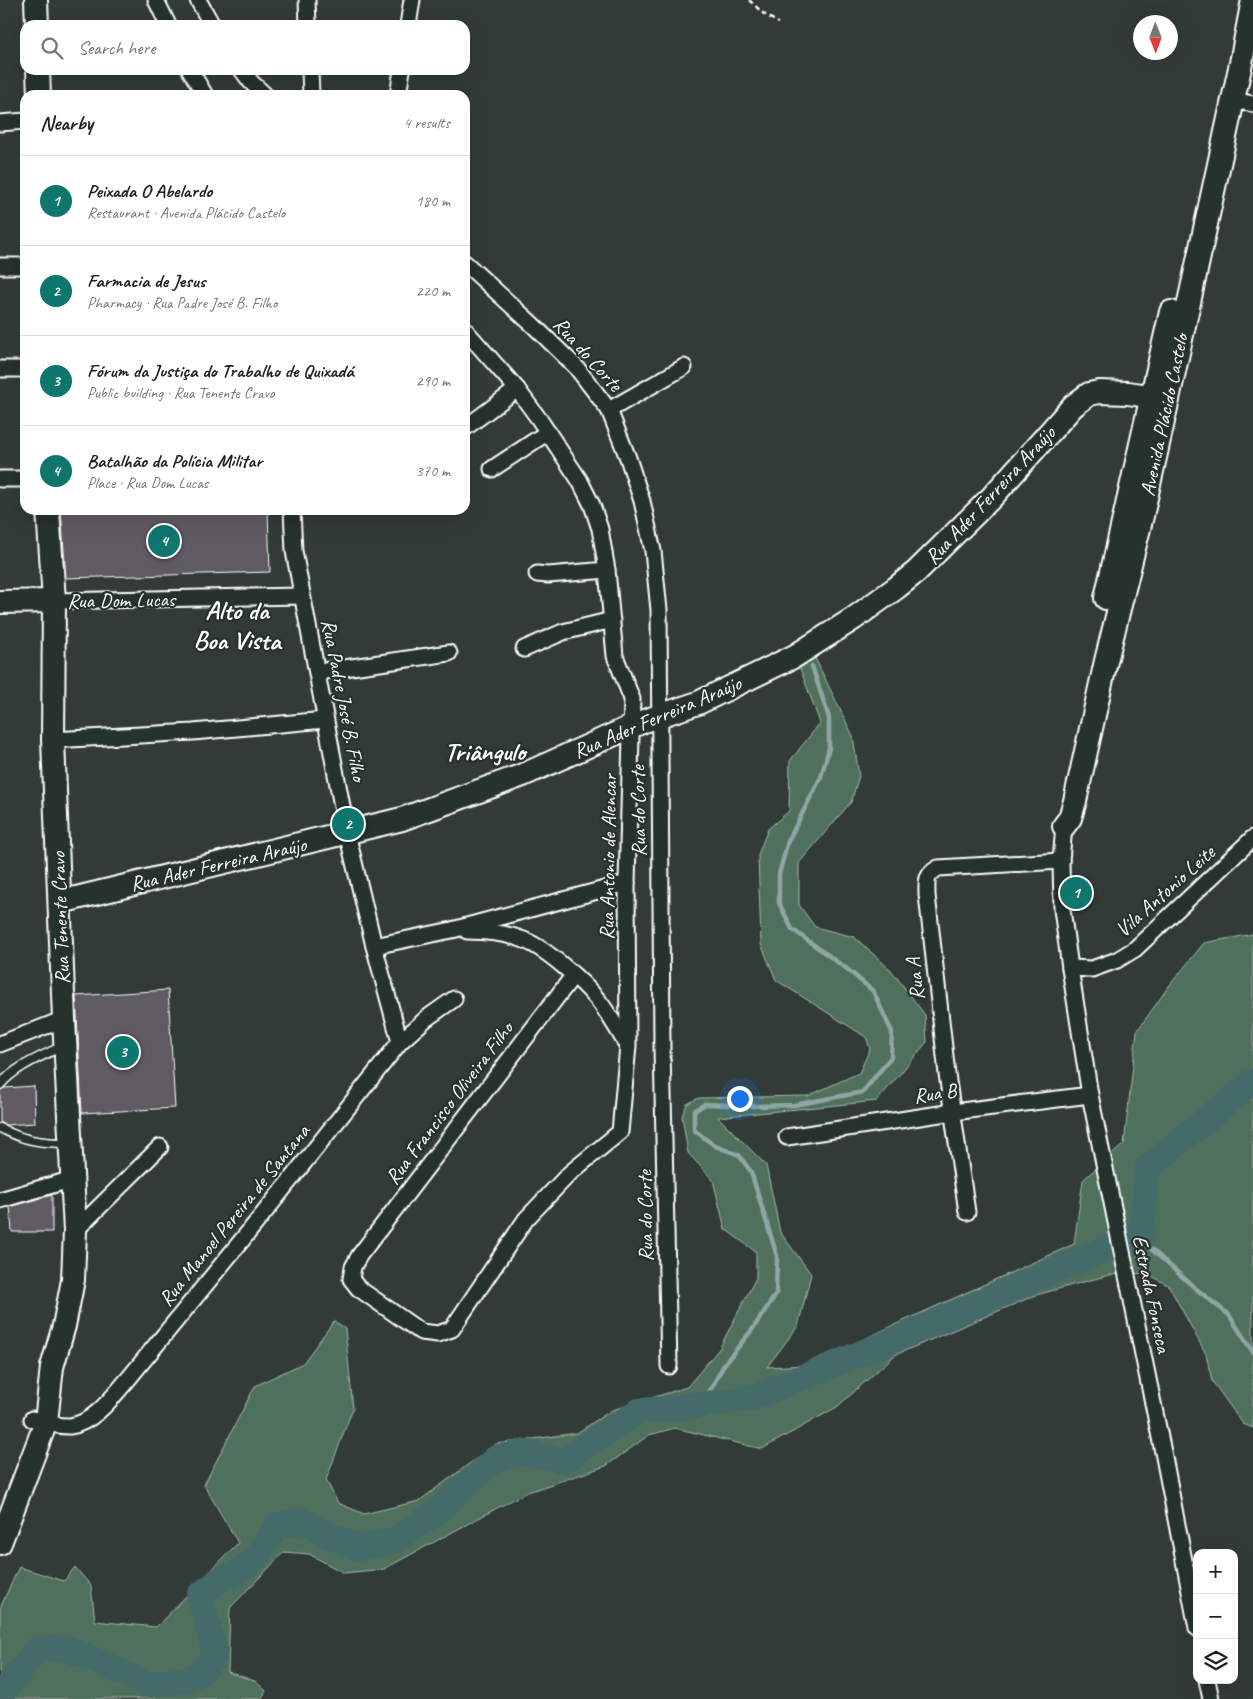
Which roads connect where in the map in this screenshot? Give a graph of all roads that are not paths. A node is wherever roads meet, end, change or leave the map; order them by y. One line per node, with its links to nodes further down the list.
1 (36, 0): 8 (street)
2 (156, 0): 9 (street)
3 (198, 0): 10 (street)
4 (307, 0): 11 (street)
5 (412, 0): 12 (street)
6 (1242, 0): 13 (street, Avenida Plácido Castelo)
7 (1253, 0): 13 (street, Avenida Plácido Castelo)
8 (37, 20)
9 (166, 20)
10 (209, 20)
11 (308, 20)
12 (409, 20)
13 (1234, 62): 24 (street, Avenida Plácido Castelo); 27 (street, Avenida Plácido Castelo)
14 (38, 75): 19 (street)
15 (193, 75): 20 (street)
16 (246, 75): 21 (street)
17 (310, 75): 22 (street)
18 (401, 75): 23 (street)
19 (39, 90)
20 (202, 90)
21 (260, 90)
22 (311, 90)
23 (399, 90)
24 (1243, 102): 27 (street, Avenida Plácido Castelo)
25 (20, 121): 26 (street)
26 (0, 123)
27 (1201, 212): 36 (street, Avenida Plácido Castelo)
28 (0, 266): 29 (street)
29 (20, 266)
30 (470, 267): 37 (street, Rua do Corte)
31 (470, 336): 35 (street, Rua Antonio de Alencar)
32 (684, 367): 37 (street)
33 (0, 369): 34 (street)
34 (20, 369)
35 (517, 389): 38 (street); 39 (street, Rua Antonio de Alencar)
36 (1160, 398): 54 (street, Rua Ader Ferreira Araújo); 58 (street, Avenida Plácido Castelo)
37 (609, 410): 54 (street, Rua do Corte)
38 (470, 424)
39 (548, 432): 40 (street); 45 (street, Rua Antonio de Alencar)
40 (492, 469)
41 (0, 479): 42 (street)
42 (20, 479)
43 (48, 515): 48 (street, Rua Tenente Cravo)
44 (292, 515): 47 (street, Rua Padre José B. Filho)
45 (607, 570): 46 (street); 50 (street, Rua Antonio de Alencar)
46 (537, 574)
47 (302, 596): 48 (street, Rua Dom Lucas); 53 (street, Rua Padre José B. Filho)
48 (54, 601): 49 (street, Rua Dom Lucas); 57 (street, Rua Tenente Cravo)
49 (0, 602)
50 (612, 620): 51 (street); 56 (street, Rua Antonio de Alencar)
51 (524, 649)
52 (449, 653): 53 (street)
53 (316, 672): 55 (street, Rua Padre José B. Filho)
54 (659, 716): 56 (street, Rua Ader Ferreira Araújo); 86 (street, Rua do Corte)
55 (325, 720): 57 (street); 59 (street, Rua Padre José B. Filho)
56 (632, 727): 59 (street, Rua Ader Ferreira Araújo); 62 (street, Rua Antonio de Alencar)
57 (53, 740): 63 (street, Rua Tenente Cravo)
58 (1064, 826): 61 (street, Avenida Plácido Castelo)
59 (347, 833): 63 (street, Rua Ader Ferreira Araújo); 65 (street, Rua Padre José B. Filho)
60 (1253, 838): 66 (street, Vila Antonio Leite)
61 (1061, 861): 66 (street, Avenida Plácido Castelo); 76 (street, Rua A)
62 (627, 883): 64 (street); 73 (street, Rua Antonio de Alencar)
63 (60, 902): 69 (street, Rua Tenente Cravo)
64 (452, 930): 65 (street); 67 (street)
65 (374, 946): 70 (street, Rua Padre José B. Filho)
66 (1070, 968): 75 (street, Estrada Fonseca)
67 (573, 976): 73 (street); 78 (street, Rua Francisco Oliveira Filho)
68 (454, 999): 70 (street, Rua Manoel Pereira de Santana)
69 (64, 1019): 71 (street); 72 (street, Rua Tenente Cravo)
70 (400, 1042): 87 (street, Rua Manoel Pereira de Santana)
71 (0, 1044)
72 (65, 1045): 74 (lane); 80 (street, Rua Tenente Cravo)
73 (628, 1046): 78 (street, Rua Antonio de Alencar)
74 (0, 1084)
75 (1090, 1096): 76 (street, Rua B); 90 (street, Estrada Fonseca)
76 (953, 1112): 79 (street, Rua B); 84 (street, Rua A)
77 (0, 1128): 80 (lane)
78 (620, 1132)
79 (787, 1137)
80 (71, 1143): 82 (street, Rua Tenente Cravo)
81 (160, 1147): 85 (street)
82 (73, 1179): 83 (street); 85 (street, Rua Tenente Cravo)
83 (0, 1200)
84 (967, 1212)
85 (76, 1231): 87 (street, Rua Tenente Cravo)
86 (669, 1366)
87 (39, 1420): 88 (street); 89 (street)
88 (0, 1500)
89 (0, 1543)
90 (1193, 1607)
91 (1208, 1684): 92 (street)
92 (1211, 1699)

